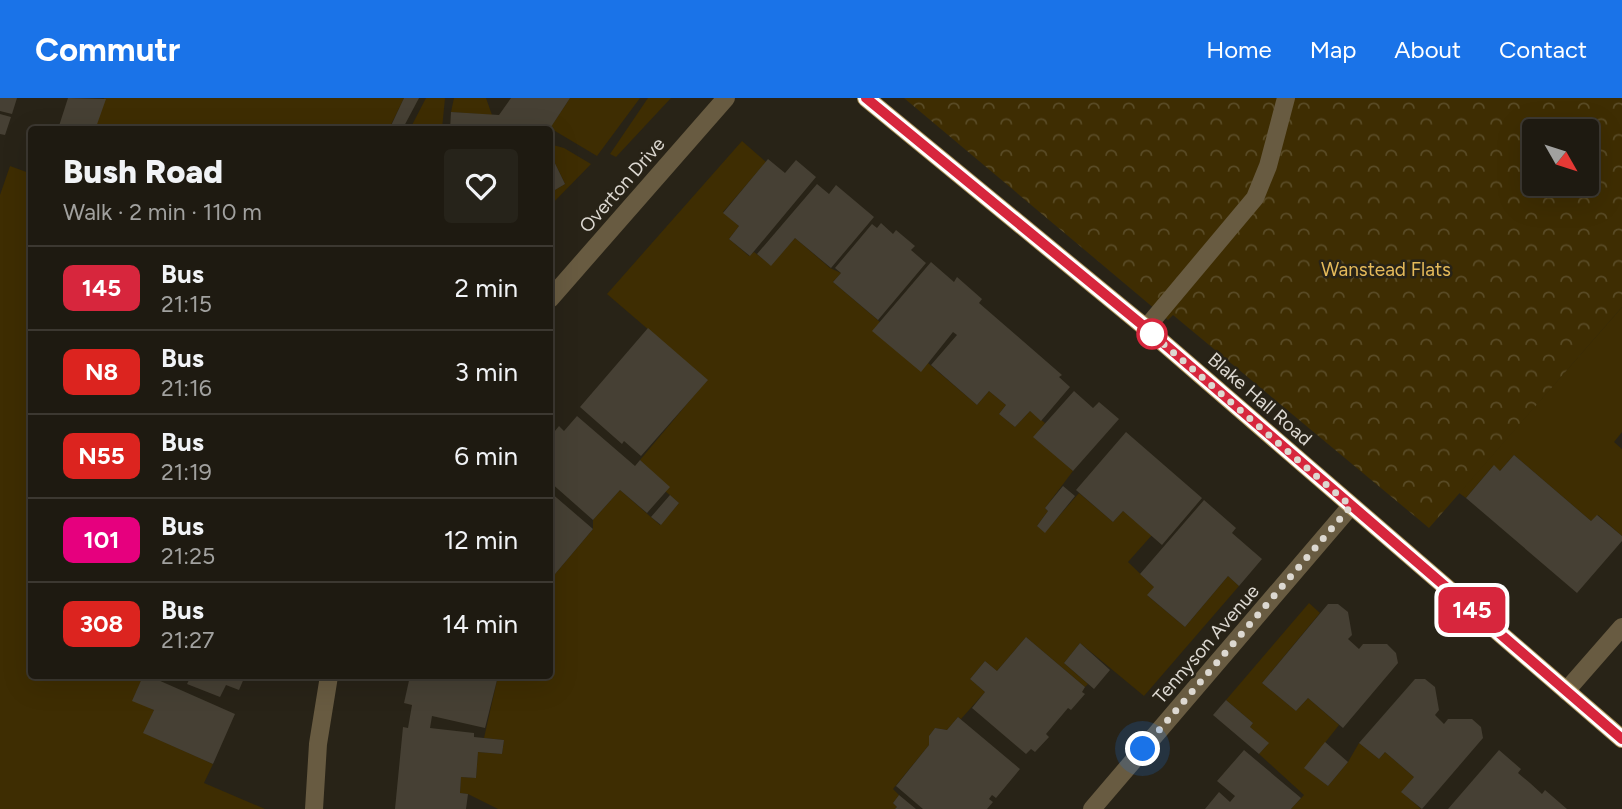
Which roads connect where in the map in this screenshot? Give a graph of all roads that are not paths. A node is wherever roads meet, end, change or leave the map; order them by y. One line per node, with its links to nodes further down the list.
1 (726, 98): 4 (street, Overton Drive)
2 (866, 98): 5 (main road, Blake Hall Road)
3 (1286, 98): 5 (street)
4 (553, 293)
5 (1146, 328): 6 (main road, Blake Hall Road)
6 (1351, 506): 9 (main road, Blake Hall Road); 12 (street, Tennyson Avenue)
7 (1622, 627): 9 (street)
8 (329, 679): 11 (street)
9 (1566, 691): 10 (main road, Blake Hall Road)
10 (1622, 739)
11 (314, 809)
12 (1092, 809)

